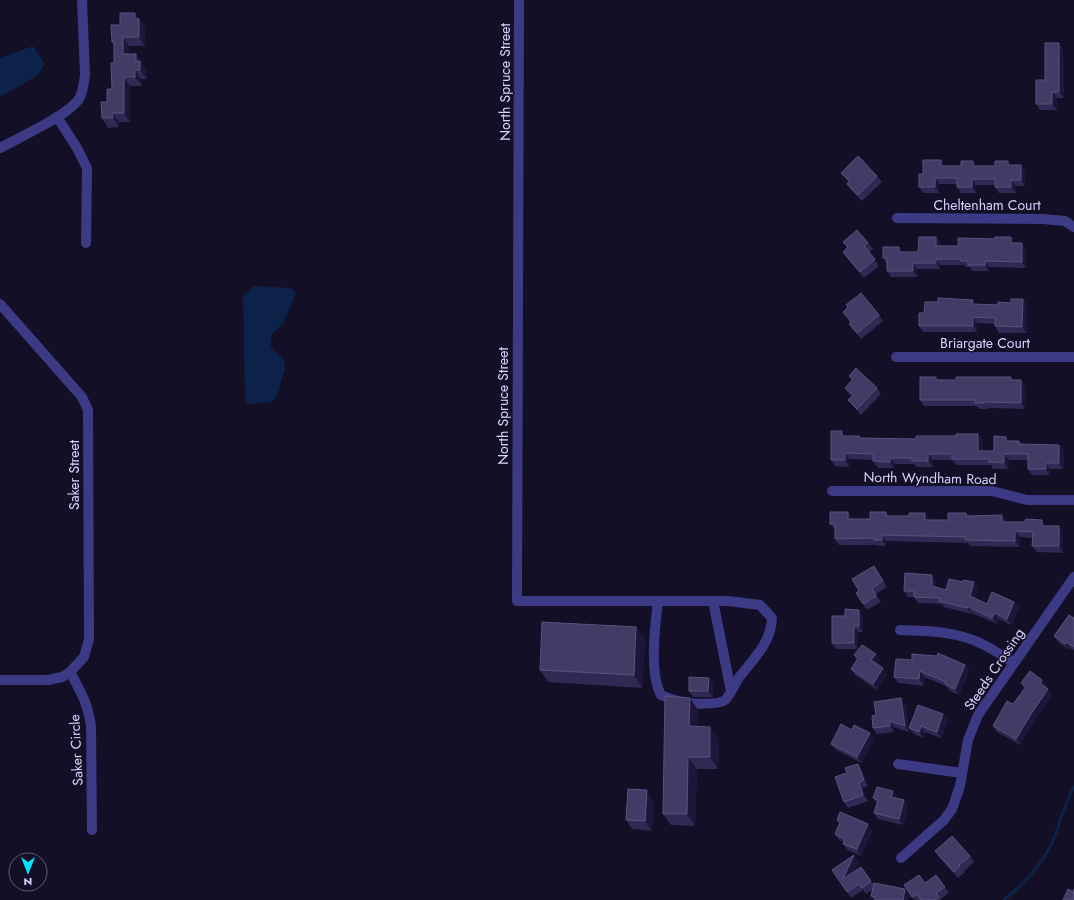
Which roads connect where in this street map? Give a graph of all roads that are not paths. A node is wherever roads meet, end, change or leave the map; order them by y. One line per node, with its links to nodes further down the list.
1 (82, 0): 3 (street)
2 (519, 0): 14 (street, North Spruce Street)
3 (57, 117): 4 (street); 7 (street)
4 (0, 148)
5 (897, 218): 6 (street, Cheltenham Court)
6 (1074, 227)
7 (86, 244)
8 (0, 304): 18 (street, Saker Street)
9 (896, 357): 10 (street, Briargate Court)
10 (1074, 357)
11 (832, 491): 12 (street, North Wyndham Road)
12 (1074, 500)
13 (1074, 577): 17 (street, Steeds Crossing)
14 (658, 601): 15 (street, North Spruce Street); 20 (street)
15 (713, 601): 20 (street); 20 (street, North Spruce Street)
16 (900, 630): 17 (street)
17 (1014, 662): 22 (street, Steeds Crossing)
18 (70, 672): 19 (street); 23 (street, Saker Circle)
19 (0, 680)
20 (731, 691)
21 (898, 764): 22 (street)
22 (962, 773): 24 (street, Steeds Crossing)
23 (92, 830)
24 (901, 858)

